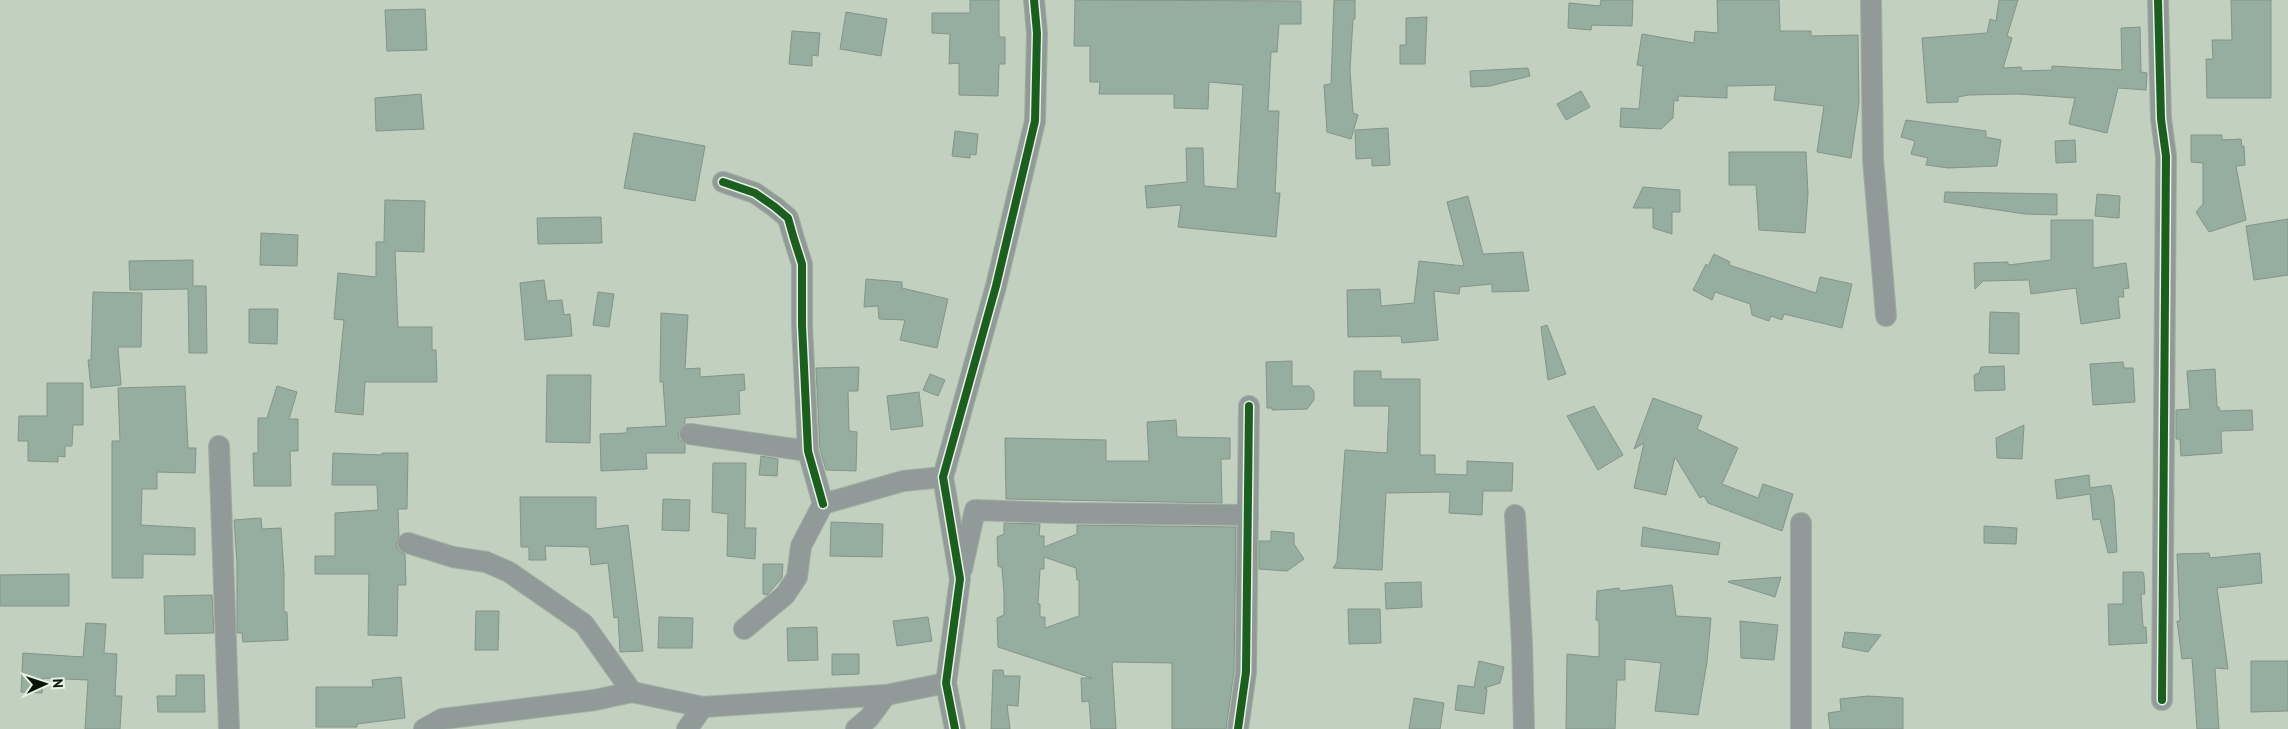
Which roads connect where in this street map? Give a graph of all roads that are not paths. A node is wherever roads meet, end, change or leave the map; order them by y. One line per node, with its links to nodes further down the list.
1 (1034, 0): 10 (street)
2 (1871, 0): 5 (street)
3 (2158, 0): 21 (street)
4 (723, 182): 9 (street)
5 (1886, 316)
6 (1249, 406): 12 (street)
7 (690, 434): 9 (street)
8 (219, 446): 23 (street)
9 (808, 451): 11 (street)
10 (943, 477): 11 (street); 16 (street)
11 (823, 504): 17 (street)
12 (1248, 514): 16 (street); 28 (street)
13 (1515, 514): 29 (street)
14 (1802, 523): 30 (street)
15 (408, 542): 19 (street)
16 (960, 579): 18 (street)
17 (744, 629)
18 (946, 683): 20 (street); 27 (street)
19 (632, 692): 22 (street); 24 (street)
20 (886, 695): 22 (street); 26 (street)
21 (2162, 700)
22 (703, 706): 25 (street)
23 (228, 729)
24 (424, 729)
25 (687, 729)
26 (856, 729)
27 (955, 729)
28 (1238, 729)
29 (1524, 729)
30 (1800, 729)

